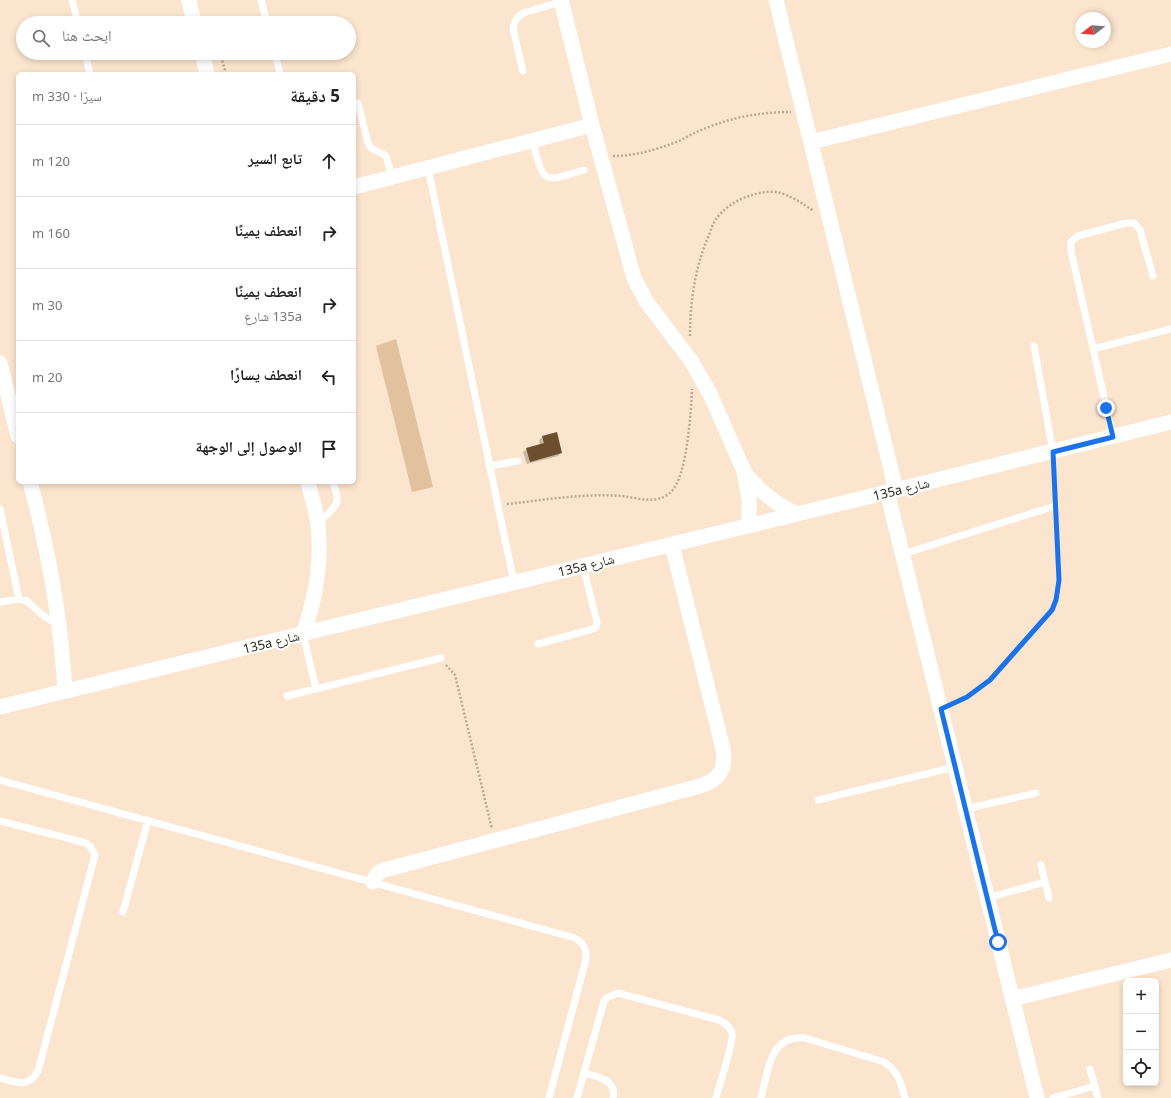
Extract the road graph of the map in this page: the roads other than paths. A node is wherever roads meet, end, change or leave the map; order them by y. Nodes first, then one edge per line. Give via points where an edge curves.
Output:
1 (72, 0) edge
2 (189, 0) edge
3 (261, 0) edge
4 (776, 0) edge
5 (561, 1) edge
6 (76, 16) edge
7 (192, 16) edge
8 (265, 16) edge
9 (1171, 54) edge
10 (87, 60) edge
11 (204, 60) edge
12 (277, 60) edge
13 (523, 71) dead end
14 (90, 72) edge
15 (207, 72) edge
16 (280, 72) edge
17 (358, 103) dead end
18 (592, 125) junction
19 (532, 141) junction
20 (811, 142) junction
21 (428, 168) junction
22 (584, 170) dead end
23 (392, 178) junction
24 (356, 187) edge
25 (1153, 276) dead end
26 (1171, 329) edge
27 (1034, 346) dead end
28 (1093, 349) junction
29 (0, 364) edge
30 (1171, 422) edge
31 (16, 428) edge
32 (1113, 437) junction
33 (1053, 452) junction
34 (518, 460) dead end
35 (489, 466) junction
36 (744, 471) junction
37 (31, 484) edge
38 (308, 484) edge
39 (334, 484) edge
40 (892, 491) junction
41 (1056, 506) road end
42 (0, 509) edge
43 (796, 514) junction
44 (318, 523) junction
45 (749, 526) junction
46 (672, 545) junction
47 (903, 554) junction
48 (583, 566) junction
49 (514, 583) junction
50 (19, 599) junction
51 (0, 602) edge
52 (60, 624) junction
53 (303, 634) junction
54 (538, 644) dead end
55 (441, 658) road end
56 (316, 689) junction
57 (65, 692) junction
58 (286, 696) dead end
59 (0, 707) edge
60 (955, 767) junction
61 (0, 780) edge
62 (1036, 793) dead end
63 (818, 800) dead end
64 (965, 809) junction
65 (148, 820) junction
66 (0, 821) edge
67 (1041, 865) dead end
68 (373, 882) junction
69 (1045, 882) junction
70 (987, 898) junction
71 (1049, 898) dead end
72 (124, 912) dead end
73 (1171, 960) edge
74 (1012, 999) junction
75 (1090, 1069) dead end
76 (584, 1073) junction
77 (0, 1078) edge
78 (1095, 1086) junction
79 (549, 1098) edge
80 (576, 1098) edge
81 (613, 1098) edge
82 (716, 1098) edge
83 (761, 1098) edge
84 (905, 1098) edge
85 (1037, 1098) edge
86 (1052, 1098) edge
87 (1098, 1098) edge

1 - 6 lane
2 - 7 street
3 - 8 lane
4 - 20 street
5 - 13 lane via 523,13 514,22 513,29
5 - 18 street
9 - 20 street
10 - 14 lane
11 - 15 street
12 - 16 lane
17 - 23 lane via 368,143 371,148 386,156
18 - 19 street
18 - 36 street via 634,278 646,301 692,362 710,394
19 - 21 street
19 - 22 lane via 540,169 547,177 552,179
20 - 40 street
21 - 23 street
21 - 35 lane
23 - 24 street
25 - 28 lane via 1140,230 1134,223 1074,238 1071,242 1071,251
26 - 28 lane
27 - 33 lane
28 - 32 lane
29 - 31 street
30 - 32 street, 135a شارع
32 - 33 street, 135a شارع
33 - 40 street, 135a شارع
34 - 35 lane
35 - 49 lane
36 - 43 street via 767,497
36 - 45 street via 749,499
37 - 52 street via 49,557
38 - 44 street
39 - 44 lane via 337,502
40 - 43 street, 135a شارع
40 - 47 street
41 - 47 lane
42 - 50 lane
43 - 45 street, 135a شارع
44 - 53 street via 318,580 312,610
45 - 46 street, 135a شارع
46 - 48 street, 135a شارع
46 - 68 street via 723,749 723,769 717,777 709,783 384,870 377,874
47 - 60 street
48 - 49 street, 135a شارع
48 - 54 lane via 597,622 596,627
49 - 53 street, 135a شارع
50 - 51 lane
50 - 52 lane via 27,601 41,614
52 - 57 street
53 - 56 lane
53 - 57 street, 135a شارع
55 - 56 lane
56 - 58 lane
57 - 59 street, 135a شارع
60 - 63 lane
60 - 64 street
61 - 65 lane
62 - 64 lane
64 - 70 street
65 - 68 lane
65 - 72 lane
66 - 77 lane via 86,843 95,855 38,1071 30,1081 23,1083
67 - 69 lane
68 - 79 lane via 581,941 585,946 586,959
69 - 70 lane
69 - 71 lane
70 - 74 street
73 - 74 street
74 - 85 street
75 - 78 lane
76 - 80 lane
76 - 81 lane via 610,1083
76 - 82 lane via 604,1002 612,994 623,993 725,1022 732,1038
78 - 86 lane
78 - 87 lane
83 - 84 lane via 774,1051 787,1039 796,1037 884,1062 899,1078

